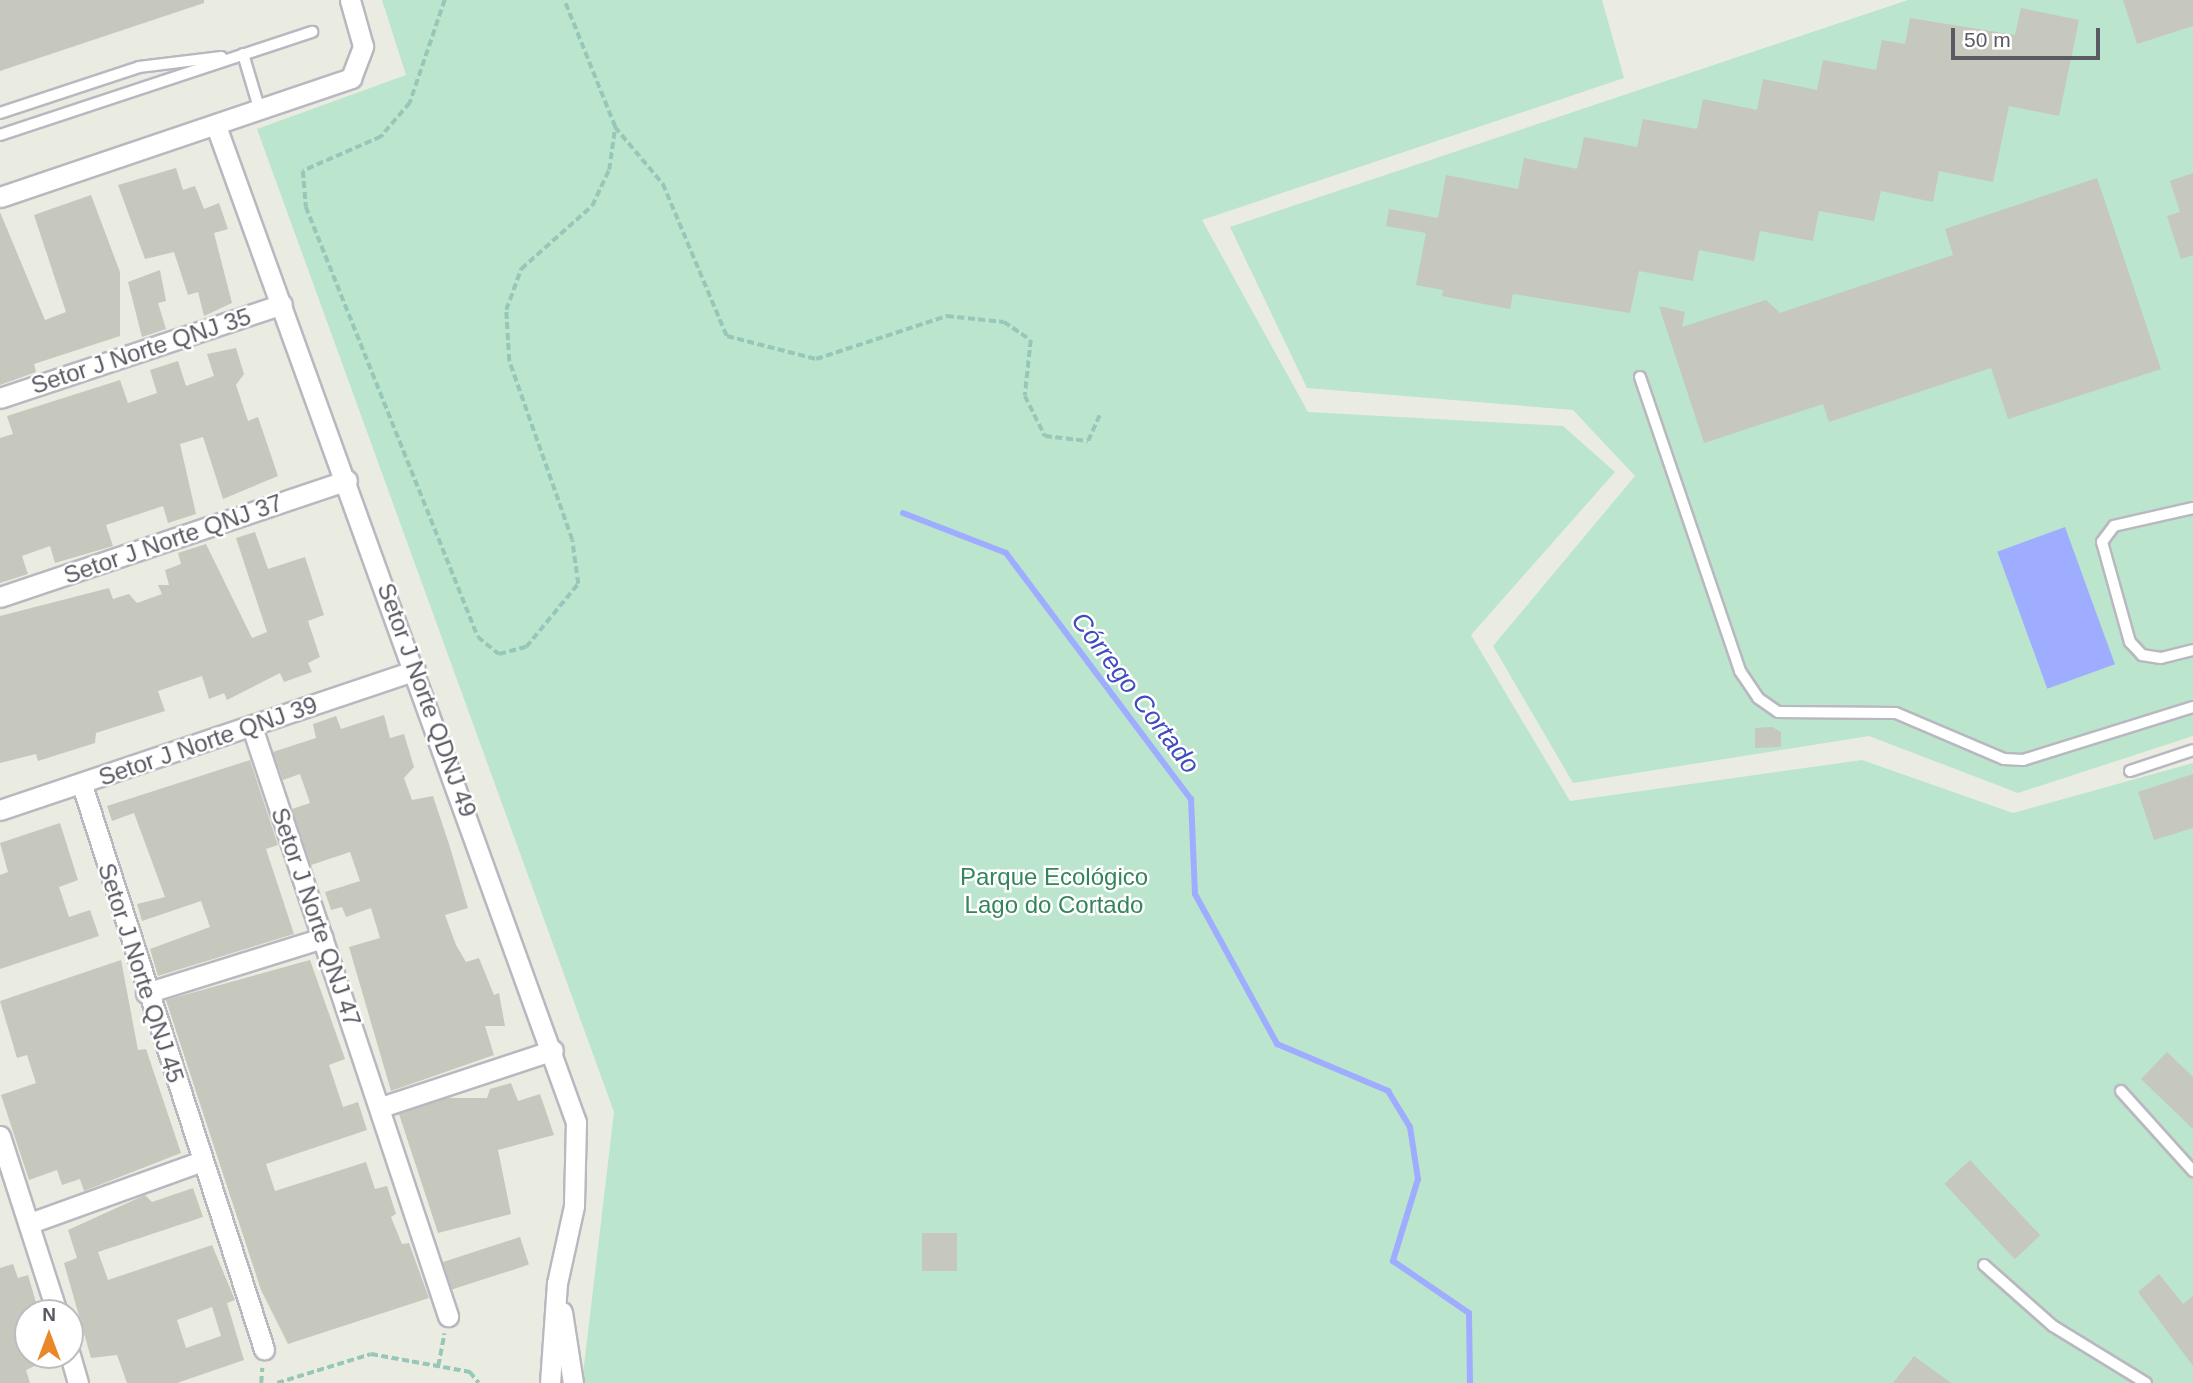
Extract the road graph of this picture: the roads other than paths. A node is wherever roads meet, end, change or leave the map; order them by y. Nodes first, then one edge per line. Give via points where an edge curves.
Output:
1 (350, 0) edge
2 (312, 32) dead end
3 (243, 54) junction
4 (260, 111) junction
5 (0, 113) edge
6 (216, 126) junction
7 (0, 135) edge
8 (0, 197) edge
9 (282, 304) junction
10 (1640, 377) dead end
11 (0, 398) edge
12 (347, 481) junction
13 (2193, 508) edge
14 (0, 597) edge
15 (2193, 650) edge
16 (415, 670) junction
17 (2193, 706) edge
18 (252, 727) junction
19 (2193, 750) edge
20 (2130, 771) dead end
21 (82, 785) junction
22 (0, 810) edge
23 (323, 938) junction
24 (146, 993) junction
25 (553, 1050) junction
26 (2121, 1091) dead end
27 (381, 1107) junction
28 (0, 1136) edge
29 (202, 1161) junction
30 (2193, 1171) edge
31 (30, 1223) junction
32 (1983, 1265) dead end
33 (557, 1283) junction
34 (53, 1299) edge
35 (448, 1316) road end
36 (264, 1349) dead end
37 (550, 1383) edge
38 (573, 1383) edge
39 (2146, 1383) edge

1 - 4 street via 363,46 351,78
2 - 3 lane
3 - 4 lane
3 - 5 lane via 139,67
3 - 7 lane
4 - 6 street
6 - 8 street
6 - 9 street, Setor J Norte QDNJ 49
9 - 11 street, Setor J Norte QNJ 35
9 - 12 street, Setor J Norte QDNJ 49
10 - 17 lane via 1740,671 1778,712 1896,713 2004,759 2023,760
12 - 14 street, Setor J Norte QNJ 37
12 - 16 street, Setor J Norte QDNJ 49
13 - 15 lane via 2114,526 2102,542 2130,642 2142,655 2161,658
16 - 18 street, Setor J Norte QNJ 39
16 - 25 street, Setor J Norte QDNJ 49
18 - 21 street, Setor J Norte QNJ 39
18 - 23 street, Setor J Norte QNJ 47
19 - 20 lane
21 - 22 street, Setor J Norte QNJ 39
21 - 24 street, Setor J Norte QNJ 45
23 - 24 street
23 - 27 street, Setor J Norte QNJ 47
24 - 29 street, Setor J Norte QNJ 45
25 - 27 street
25 - 33 street, Setor J Norte QDNJ 49 via 576,1122 578,1150
26 - 30 lane
27 - 35 street, Setor J Norte QNJ 47
28 - 31 street
29 - 31 street
29 - 36 street, Setor J Norte QNJ 45
31 - 34 street
32 - 39 lane via 2053,1326
33 - 37 street
33 - 38 street

